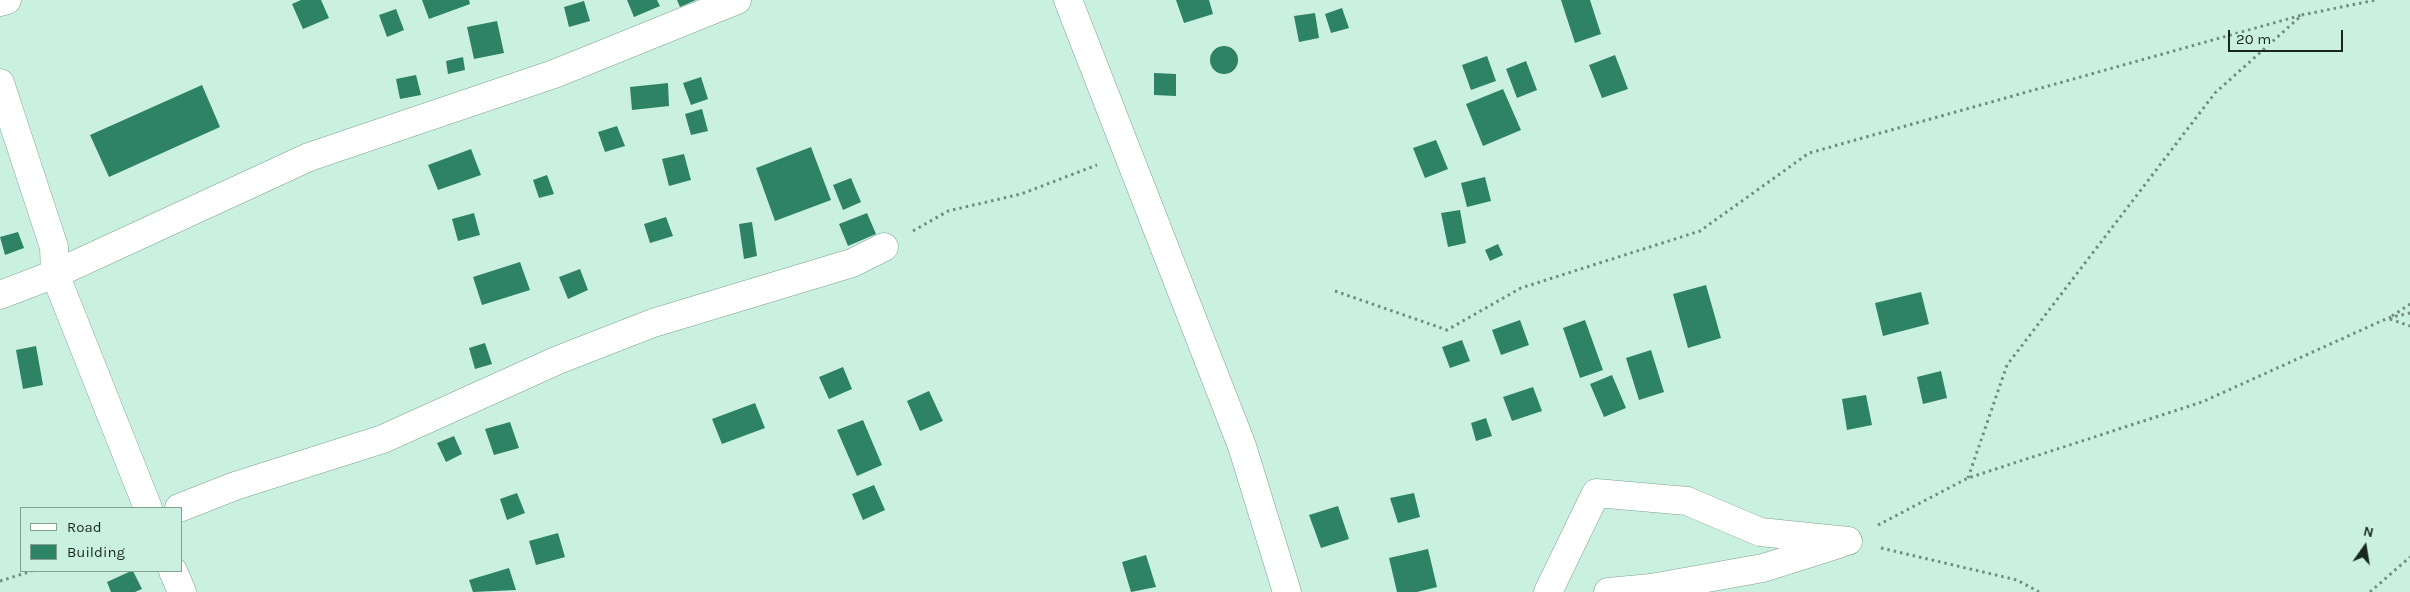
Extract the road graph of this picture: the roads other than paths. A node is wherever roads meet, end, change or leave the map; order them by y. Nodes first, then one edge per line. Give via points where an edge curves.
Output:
1 (7, 0) edge
2 (737, 0) edge
3 (1068, 0) edge
4 (0, 2) edge
5 (0, 83) edge
6 (884, 247) road end
7 (55, 274) junction
8 (0, 295) edge
9 (148, 507) edge
10 (182, 507) edge
11 (173, 572) edge
12 (182, 592) edge
13 (1287, 592) edge
14 (1548, 592) edge
15 (1608, 592) edge

1 - 4 street
2 - 7 street via 554,74 309,157
3 - 13 street via 1242,446
5 - 7 street via 54,247
6 - 10 street via 852,263 653,323 558,360 383,439 235,486
7 - 8 street
7 - 9 street
11 - 12 street
14 - 15 street via 1596,494 1686,501 1760,532 1848,541 1763,568 1651,588

